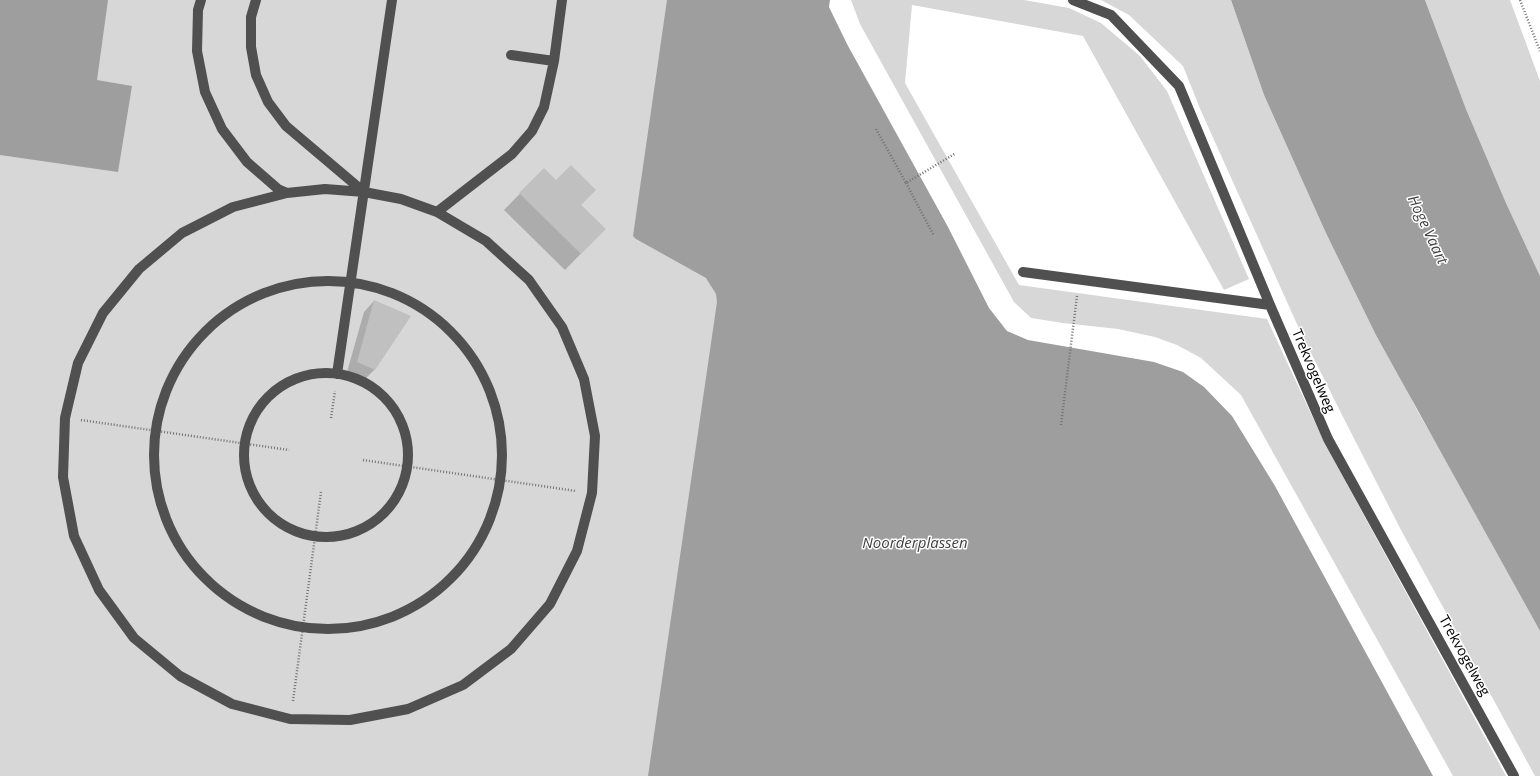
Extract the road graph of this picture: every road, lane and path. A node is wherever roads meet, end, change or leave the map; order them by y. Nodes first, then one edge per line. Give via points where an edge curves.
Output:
1 (201, 0) edge
2 (256, 0) edge
3 (392, 0) edge
4 (562, 0) edge
5 (1073, 0) edge
6 (1520, 0) edge
7 (1540, 51) edge
8 (511, 55) dead end
9 (554, 61) junction
10 (876, 129) dead end
11 (956, 153) dead end
12 (906, 183) junction
13 (364, 192) junction
14 (287, 193) junction
15 (437, 212) junction
16 (934, 236) dead end
17 (1023, 272) dead end
18 (1079, 280) junction
19 (351, 282) junction
20 (1270, 305) junction
21 (338, 374) junction
22 (65, 418) junction
23 (331, 418) dead end
24 (1060, 424) dead end
25 (154, 430) junction
26 (244, 443) junction
27 (289, 450) dead end
28 (363, 460) dead end
29 (407, 467) junction
30 (501, 480) junction
31 (320, 492) dead end
32 (592, 493) junction
33 (314, 536) junction
34 (303, 628) junction
35 (290, 719) junction
36 (1514, 776) edge

1 - 14 street via 198,10 197,51 205,92 222,129 247,162 278,189
2 - 13 street via 252,17 251,47 256,75 268,102 286,126
3 - 13 street
4 - 9 street
5 - 20 street, Trekvogelweg via 1112,15 1179,86
6 - 7 path
8 - 9 street
9 - 15 street via 544,107 532,131 512,154
10 - 12 path
11 - 12 path
12 - 16 path
13 - 14 street via 326,189
13 - 15 street via 401,199
13 - 19 street
14 - 22 street via 232,207 182,233 139,269 104,313 78,363
15 - 32 street via 486,241 529,280 562,327 584,379 595,436
17 - 18 street
18 - 20 street
18 - 24 path
19 - 21 street
19 - 25 street via 313,281 275,289 239,305 208,328 182,358 164,393
19 - 30 street via 390,292 426,310 455,336 479,367 495,403 502,441
20 - 36 street, Trekvogelweg via 1328,439
21 - 23 path
21 - 26 street via 319,373 301,377 284,384 269,395 249,426
21 - 29 street via 355,378 372,387 397,413 408,448
22 - 25 path
22 - 35 street via 63,477 74,536 99,590 134,638 180,676 232,704
25 - 26 path
25 - 34 street via 153,470 161,508 177,544 200,575 230,601 265,619
26 - 27 path
26 - 33 street via 247,480 255,497 280,523 296,532
28 - 29 path
29 - 30 path
29 - 33 street via 403,484 394,501 368,526 332,537
30 - 32 path
30 - 34 street via 492,518 473,553 448,583 436,592 417,606 381,622 342,630
31 - 33 path
32 - 35 street via 577,551 550,604 511,650 463,685 408,709 350,720
33 - 34 path
34 - 35 path

